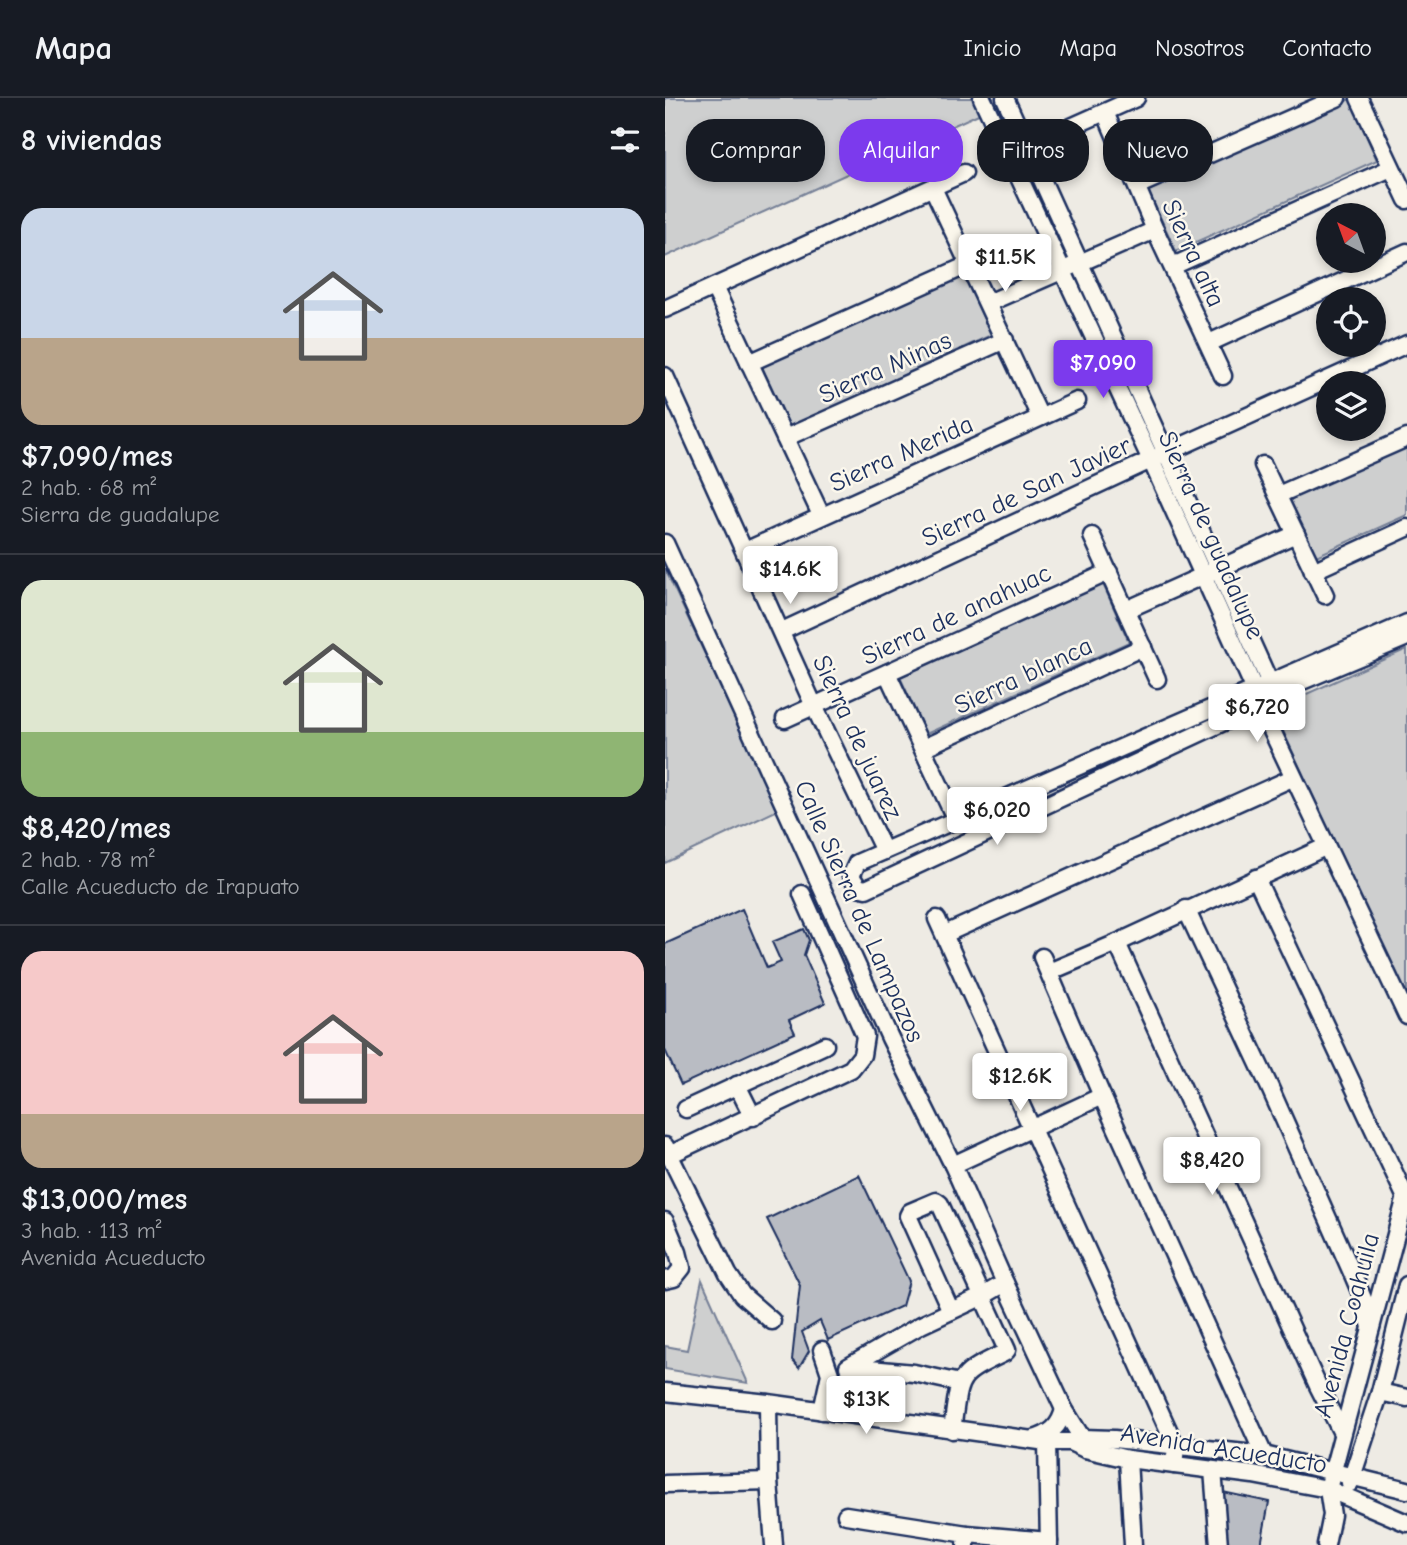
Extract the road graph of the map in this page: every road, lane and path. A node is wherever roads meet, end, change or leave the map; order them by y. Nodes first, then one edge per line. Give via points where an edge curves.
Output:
1 (982, 98) edge
2 (1005, 98) edge
3 (1136, 98) edge
4 (1338, 98) edge
5 (1359, 98) edge
6 (1105, 112) junction
7 (1089, 119) edge
8 (1391, 168) junction
9 (964, 173) dead end
10 (1137, 186) junction
11 (933, 188) junction
12 (1407, 201) edge
13 (1155, 230) junction
14 (1407, 253) edge
15 (1080, 263) junction
16 (970, 264) junction
17 (1173, 265) junction
18 (1063, 271) junction
19 (714, 287) junction
20 (988, 303) junction
21 (665, 309) edge
22 (1005, 340) junction
23 (1209, 343) junction
24 (1407, 344) edge
25 (749, 363) junction
26 (665, 376) edge
27 (1223, 376) dead end
28 (1077, 401) dead end
29 (1040, 417) junction
30 (785, 438) junction
31 (1407, 438) edge
32 (1159, 456) junction
33 (1262, 465) dead end
34 (1278, 495) junction
35 (821, 515) junction
36 (1407, 527) edge
37 (1296, 534) junction
38 (1092, 536) dead end
39 (665, 543) edge
40 (745, 551) junction
41 (1219, 568) junction
42 (1313, 571) junction
43 (1109, 572) junction
44 (1202, 576) junction
45 (1325, 595) dead end
46 (1126, 610) junction
47 (1407, 622) edge
48 (782, 631) junction
49 (1407, 637) edge
50 (1143, 647) junction
51 (887, 673) junction
52 (1157, 679) dead end
53 (1261, 690) junction
54 (814, 706) junction
55 (1244, 713) dead end
56 (786, 719) dead end
57 (923, 748) junction
58 (1107, 754) junction
59 (1113, 772) junction
60 (1292, 778) junction
61 (956, 820) junction
62 (1325, 847) junction
63 (884, 851) junction
64 (1256, 878) junction
65 (802, 894) dead end
66 (1186, 909) junction
67 (1117, 943) junction
68 (1407, 1016) edge
69 (825, 1045) dead end
70 (737, 1085) junction
71 (1102, 1096) junction
72 (686, 1109) dead end
73 (753, 1117) junction
74 (1032, 1128) junction
75 (667, 1150) edge
76 (953, 1164) junction
77 (1406, 1195) edge
78 (665, 1221) edge
79 (665, 1280) edge
80 (1005, 1283) junction
81 (1407, 1285) edge
82 (981, 1297) junction
83 (951, 1311) junction
84 (772, 1321) dead end
85 (1371, 1328) junction
86 (822, 1350) dead end
87 (848, 1367) junction
88 (829, 1368) junction
89 (960, 1383) junction
90 (665, 1392) edge
91 (1380, 1392) junction
92 (1407, 1398) edge
93 (768, 1404) junction
94 (1064, 1409) junction
95 (822, 1411) junction
96 (952, 1430) junction
97 (1342, 1433) junction
98 (1040, 1440) junction
99 (1079, 1443) junction
100 (1176, 1447) junction
101 (1264, 1455) junction
102 (1128, 1459) junction
103 (1174, 1465) junction
104 (1213, 1470) junction
105 (1333, 1470) junction
106 (1353, 1475) junction
107 (769, 1481) junction
108 (665, 1484) edge
109 (1328, 1489) junction
110 (1407, 1490) edge
111 (1346, 1494) junction
112 (846, 1515) dead end
113 (1332, 1515) junction
114 (1407, 1522) edge
115 (966, 1540) edge
116 (1049, 1543) edge
117 (774, 1545) edge
118 (1133, 1545) edge
119 (1219, 1545) edge
120 (1326, 1545) edge

1 - 18 street, Sierra de guadalupe
2 - 15 street, Sierra de guadalupe
3 - 6 street
4 - 10 street
5 - 8 street
6 - 7 street
6 - 10 street, Sierra alta
8 - 12 street
8 - 17 street
9 - 11 street
10 - 13 street, Sierra alta
11 - 16 street
11 - 19 street
13 - 15 street
13 - 17 street, Sierra alta
14 - 23 street
15 - 18 street
15 - 32 street, Sierra de guadalupe
16 - 20 street
16 - 25 street
17 - 23 street, Sierra alta
18 - 20 street
18 - 32 street, Sierra de guadalupe
19 - 21 street
19 - 25 street
20 - 22 street
22 - 29 street
22 - 30 street, Sierra Minas
23 - 27 street, Sierra alta
24 - 32 street, Sierra de San Javier
25 - 30 street
26 - 40 street, Sierra de juarez
28 - 29 street, Sierra Merida
29 - 35 street, Sierra Merida
30 - 35 street
31 - 34 street
32 - 41 street, Sierra de guadalupe
32 - 44 street, Sierra de guadalupe
32 - 48 street, Sierra de San Javier
33 - 34 street
34 - 37 street
35 - 40 street, Sierra Merida
36 - 42 street
37 - 41 street
37 - 42 street
38 - 43 street
39 - 76 street, Calle Sierra de Lampazos via 890,1038
40 - 48 street, Sierra de juarez
41 - 44 street
41 - 53 street, Sierra de guadalupe
42 - 45 street
43 - 46 street
43 - 51 street, Sierra de anahuac
44 - 46 street
44 - 53 street, Sierra de guadalupe
46 - 50 street
47 - 53 street
48 - 54 street, Sierra de juarez
49 - 53 street via 1266,696
50 - 52 street
50 - 57 street, Sierra blanca
51 - 54 street, Sierra de anahuac
51 - 57 street
53 - 58 street
53 - 60 street via 1263,712
54 - 56 street, Sierra de anahuac
54 - 63 street, Sierra de juarez
55 - 59 street
57 - 61 street
58 - 59 street
58 - 61 street
59 - 63 street via 866,889 858,887 852,869
60 - 62 street
60 - 74 street via 941,927
61 - 63 street
62 - 64 street
62 - 68 street
64 - 66 street
64 - 77 street
65 - 73 street via 865,1045 851,1069
66 - 67 street
66 - 85 street via 1353,1275
67 - 71 street via 1046,964
67 - 97 street
69 - 70 street
70 - 72 street
70 - 73 street
71 - 74 street
71 - 101 street
73 - 75 street
74 - 76 street
74 - 100 street
75 - 84 street via 727,1274 741,1295
76 - 80 street, Calle Sierra de Lampazos
77 - 85 street, Avenida Coahuila
78 - 79 street via 682,1268 674,1278
80 - 82 street
80 - 94 street, Calle Sierra de Lampazos
81 - 91 street, Avenida Coahuila
82 - 83 street
82 - 83 street via 940,1205 936,1201 910,1212
82 - 89 street via 1007,1350 969,1371
83 - 87 street
85 - 97 street, Avenida Coahuila
86 - 88 street
87 - 88 street
87 - 89 street
88 - 95 street
89 - 96 street
90 - 93 street, Avenida Acueducto
91 - 92 street
91 - 106 street, Avenida Coahuila
93 - 95 street, Avenida Acueducto
93 - 107 street
94 - 98 street via 1053,1431
94 - 99 street, Calle Sierra de Lampazos
95 - 96 street, Avenida Acueducto
96 - 98 street, Avenida Acueducto
97 - 105 street, Avenida Coahuila
98 - 99 street, Avenida Acueducto
98 - 116 street
99 - 100 street, Avenida Acueducto via 1114,1438
99 - 102 street, Avenida Acueducto
100 - 101 street, Avenida Acueducto
100 - 103 street
101 - 105 street, Avenida Acueducto
102 - 103 street, Avenida Acueducto
102 - 118 street
103 - 104 street, Avenida Acueducto
104 - 109 street, Avenida Acueducto
104 - 119 street
105 - 106 street, Avenida Acueducto
105 - 109 street, Avenida Coahuila
106 - 110 street, Avenida Acueducto
106 - 111 street, Avenida Coahuila
107 - 108 street
107 - 117 street
109 - 111 street, Avenida Acueducto
109 - 113 street
111 - 113 street, Avenida Coahuila
111 - 114 street, Avenida Acueducto
112 - 115 street
113 - 120 street
115 - 116 street

